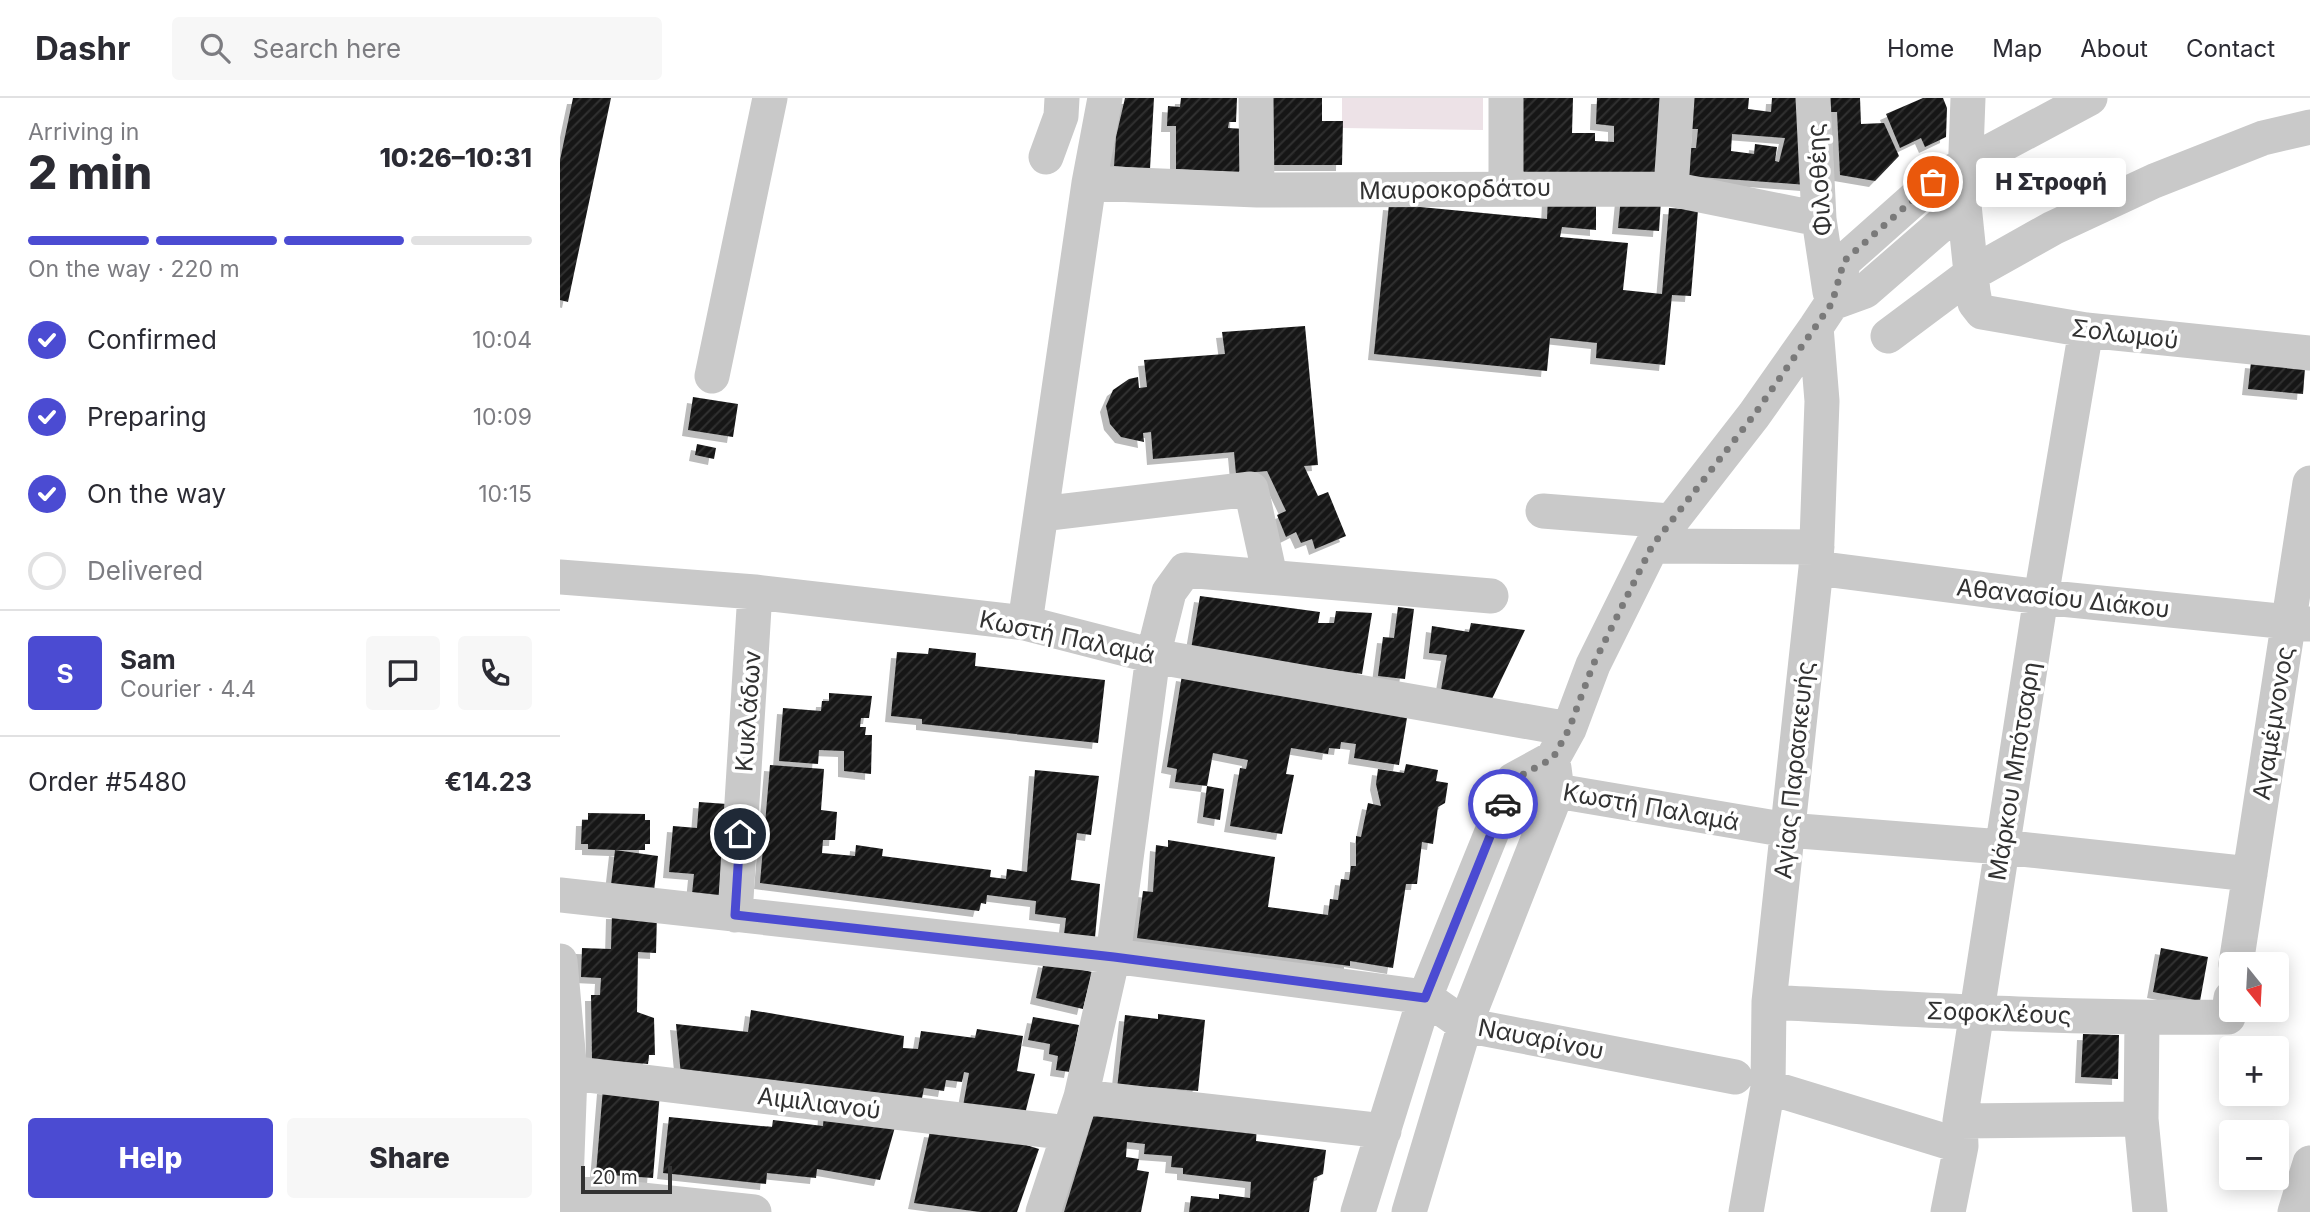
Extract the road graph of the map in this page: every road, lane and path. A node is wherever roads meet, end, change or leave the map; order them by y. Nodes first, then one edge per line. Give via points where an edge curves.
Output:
1 (770, 98) edge
2 (1062, 98) edge
3 (1105, 98) edge
4 (1256, 98) edge
5 (1506, 98) edge
6 (1677, 98) edge
7 (1813, 98) edge
8 (1968, 98) edge
9 (2090, 98) edge
10 (2310, 127) edge
11 (1046, 157) dead end
12 (1965, 162) junction
13 (1088, 183) junction
14 (1506, 187) junction
15 (1671, 189) junction
16 (1257, 190) junction
17 (1964, 205) junction
18 (1819, 219) junction
19 (1971, 274) junction
20 (1824, 315) junction
21 (2086, 330) junction
22 (1888, 336) dead end
23 (2310, 354) edge
24 (712, 376) dead end
25 (2310, 483) edge
26 (1543, 511) dead end
27 (1041, 514) junction
28 (1661, 533) junction
29 (1817, 557) junction
30 (1270, 576) junction
31 (560, 577) edge
32 (755, 592) junction
33 (1491, 596) dead end
34 (2041, 597) junction
35 (1025, 623) junction
36 (2299, 623) edge
37 (1153, 656) junction
38 (1560, 760) junction
39 (1787, 830) junction
40 (2002, 846) junction
41 (2250, 874) junction
42 (560, 895) edge
43 (735, 915) junction
44 (2238, 952) edge
45 (1114, 957) junction
46 (560, 961) edge
47 (1425, 998) junction
48 (1769, 1002) junction
49 (2219, 1008) edge
50 (1976, 1013) junction
51 (2142, 1018) junction
52 (1465, 1024) junction
53 (570, 1073) junction
54 (1752, 1082) junction
55 (1081, 1097) junction
56 (2141, 1119) junction
57 (1384, 1131) junction
58 (1069, 1133) junction
59 (1960, 1134) junction
60 (2310, 1163) edge
61 (566, 1202) edge
62 (754, 1212) edge
63 (1043, 1212) edge
64 (1358, 1212) edge
65 (1409, 1212) edge
66 (1746, 1212) edge
67 (1948, 1212) edge
68 (2150, 1212) edge
69 (2295, 1212) edge

1 - 24 street
2 - 11 street via 1061,116
3 - 13 street
4 - 16 street
5 - 14 street
6 - 15 street
7 - 18 street, Φιλοθέης
8 - 12 street
9 - 12 street
10 - 19 street via 2263,138 2154,181 2053,228
12 - 17 street
12 - 20 street via 1933,182 1844,261
13 - 16 street, Μαυροκορδάτου
13 - 27 street
14 - 15 street, Μαυροκορδάτου
14 - 16 street, Μαυροκορδάτου
15 - 18 street, Μαυροκορδάτου
17 - 19 street
17 - 20 street via 1866,291
18 - 20 street, Φιλοθέης
19 - 21 street, Σολωμού via 1975,303 1982,312
19 - 22 street
20 - 28 street via 1754,415
20 - 29 street, Αγίας Παρασκευής
21 - 23 street, Σολωμού
21 - 34 street, Μάρκου Μπότσαρη
25 - 36 street, Αγαμέμνονος
26 - 28 street, Αθανασίου Διάκου
27 - 30 street via 1251,489
27 - 35 street
28 - 29 street, Αθανασίου Διάκου
28 - 38 street via 1593,665
29 - 34 street, Αθανασίου Διάκου
29 - 39 street, Αγίας Παρασκευής
30 - 33 street
30 - 37 street via 1185,570 1169,592
31 - 32 street, Κωστή Παλαμά
32 - 35 street, Κωστή Παλαμά
32 - 43 street, Κυκλάδων
34 - 36 street, Αθανασίου Διάκου
34 - 40 street, Μάρκου Μπότσαρη
35 - 37 street, Κωστή Παλαμά
36 - 41 street, Αγαμέμνονος
37 - 38 street, Κωστή Παλαμά
37 - 45 street
38 - 39 street, Κωστή Παλαμά
38 - 47 street via 1513,780
38 - 52 street
39 - 40 street, Κωστή Παλαμά
39 - 48 street, Αγίας Παρασκευής
40 - 41 street, Κωστή Παλαμά
40 - 50 street, Μάρκου Μπότσαρη
41 - 44 street, Αγαμέμνονος
42 - 43 street, Ναυαρίνου
43 - 45 street, Ναυαρίνου
45 - 47 street, Ναυαρίνου
45 - 55 street
46 - 53 street
47 - 52 street, Ναυαρίνου
47 - 57 street
48 - 50 street, Σοφοκλέους
48 - 54 street, Αγίας Παρασκευής
49 - 51 street, Σοφοκλέους
50 - 51 street, Σοφοκλέους
50 - 59 street, Μάρκου Μπότσαρη
51 - 56 street
52 - 54 street, Ναυαρίνου
52 - 65 street
53 - 58 street, Αιμιλιανού
53 - 61 street
54 - 59 street, Ναυαρίνου
54 - 66 street, Αγίας Παρασκευής
55 - 57 street
55 - 58 street
56 - 59 street, Ναυαρίνου
56 - 68 street
57 - 64 street
58 - 63 street
59 - 67 street, Μάρκου Μπότσαρη
60 - 69 street
61 - 62 street

